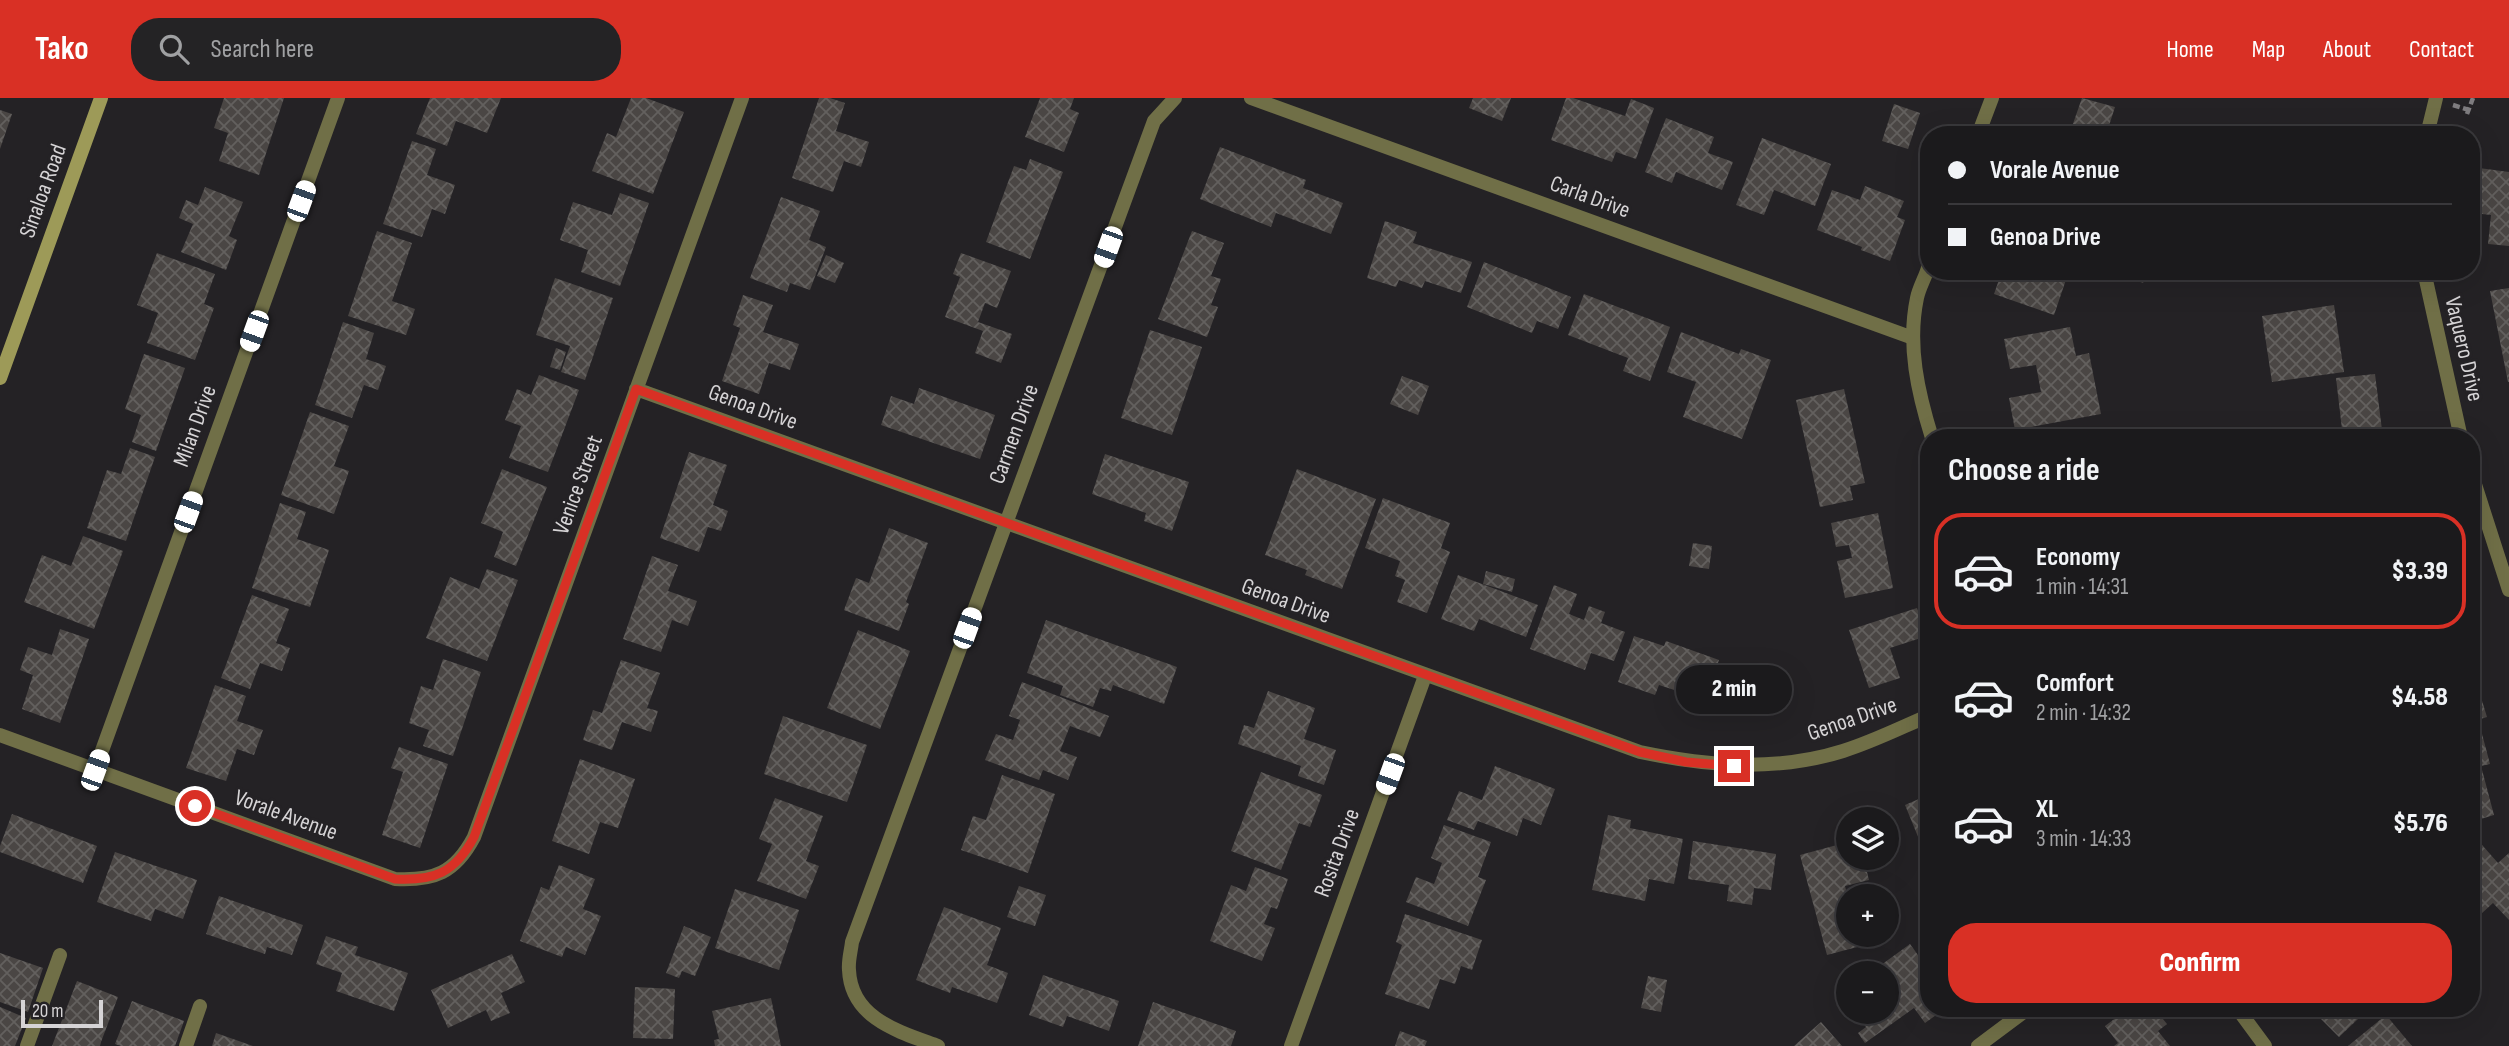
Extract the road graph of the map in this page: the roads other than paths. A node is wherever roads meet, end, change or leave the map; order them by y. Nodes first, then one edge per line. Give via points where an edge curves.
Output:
1 (101, 98) edge
2 (338, 98) edge
3 (741, 98) edge
4 (1175, 98) edge
5 (1251, 98) edge
6 (1992, 98) edge
7 (2436, 98) edge
8 (1981, 126) edge
9 (2429, 126) edge
10 (1924, 280) edge
11 (2426, 280) edge
12 (1913, 338) junction
13 (0, 378) edge
14 (636, 389) junction
15 (1929, 429) edge
16 (2459, 429) edge
17 (2480, 500) edge
18 (1006, 523) junction
19 (2509, 590) edge
20 (1425, 676) junction
21 (1920, 719) edge
22 (0, 735) edge
23 (95, 770) junction
24 (439, 873) joint
25 (60, 955) dead end
26 (200, 1006) dead end
27 (2017, 1017) edge
28 (2244, 1017) edge
29 (27, 1046) edge
30 (186, 1046) edge
31 (938, 1046) edge
32 (1291, 1046) edge
33 (1978, 1046) edge
34 (2265, 1046) edge

1 - 13 street, Sinaloa Road
2 - 23 street, Milan Drive
3 - 14 street, Venice Street
4 - 18 street, Carmen Drive via 1154,121
5 - 12 street, Carla Drive
6 - 8 street
7 - 9 street
10 - 12 street
11 - 16 street, Vaquero Drive
12 - 15 street via 1915,373
14 - 18 street, Genoa Drive
14 - 24 street, Venice Street via 474,837 465,855
17 - 19 street
18 - 20 street, Genoa Drive
18 - 31 street, Carmen Drive via 852,942 849,969 853,991 867,1013 889,1028
20 - 21 street, Genoa Drive via 1640,752 1686,762 1734,766 1787,763 1843,751
20 - 32 street, Rosita Drive
22 - 23 street, Vorale Avenue
23 - 24 street, Vorale Avenue via 395,879 421,880
25 - 29 street
26 - 30 street
27 - 33 street
28 - 34 street

